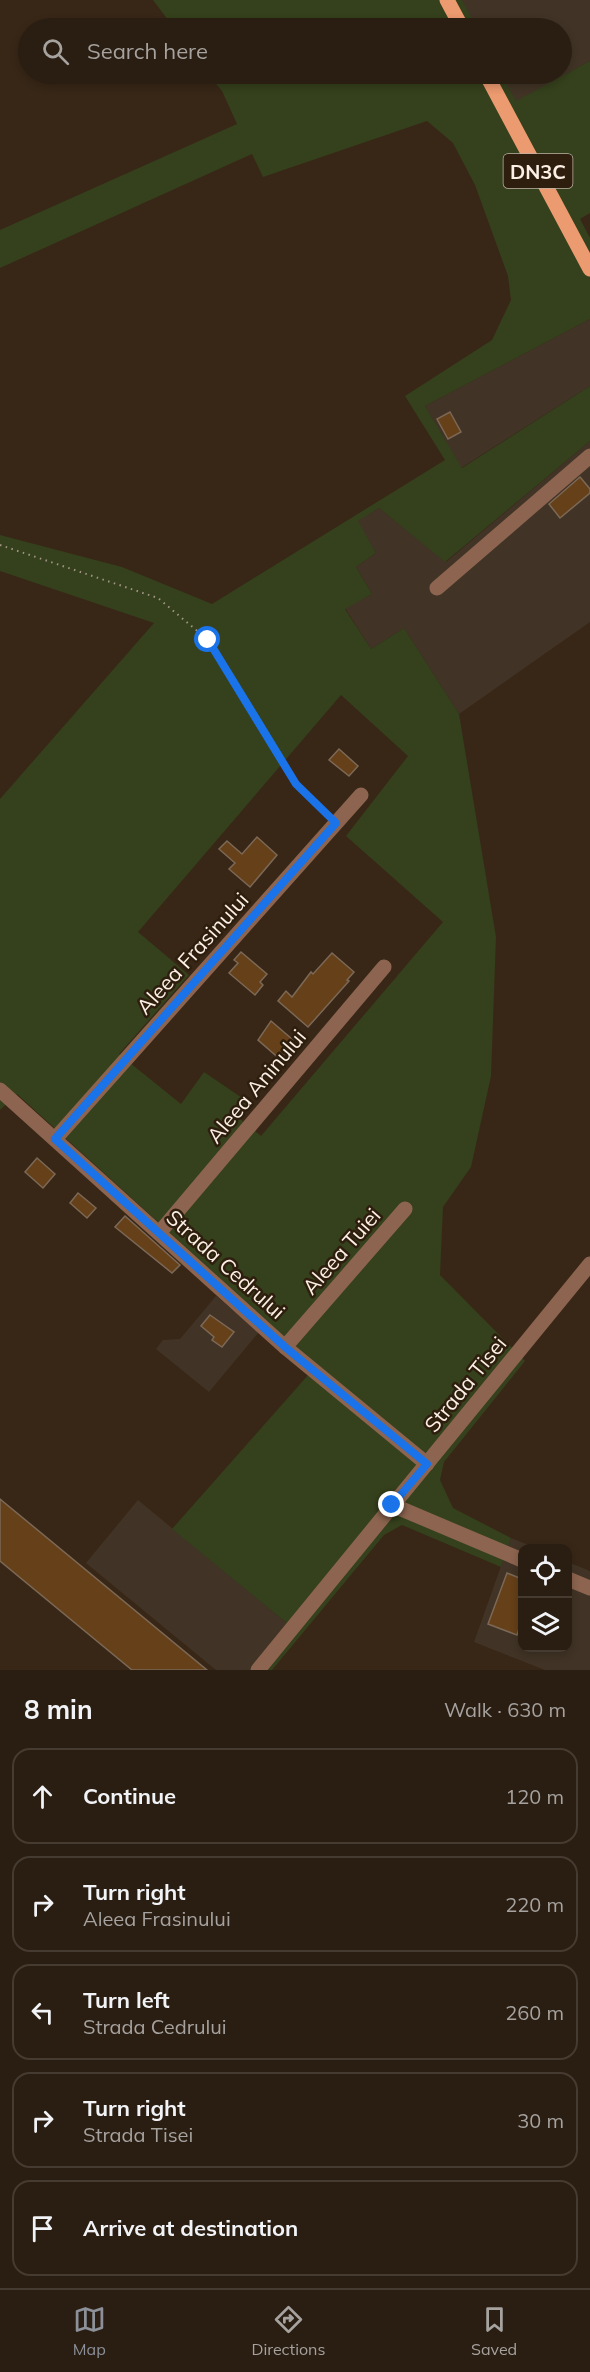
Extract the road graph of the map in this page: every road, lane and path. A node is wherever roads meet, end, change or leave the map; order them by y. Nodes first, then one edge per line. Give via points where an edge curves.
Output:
1 (447, 0) edge
2 (457, 18) edge
3 (491, 84) edge
4 (590, 269) edge
5 (590, 456) edge
6 (0, 545) edge
7 (437, 588) dead end
8 (360, 795) dead end
9 (336, 823) junction
10 (384, 967) dead end
11 (0, 1090) edge
12 (55, 1139) junction
13 (405, 1209) dead end
14 (160, 1232) junction
15 (590, 1264) edge
16 (285, 1347) junction
17 (427, 1464) junction
18 (392, 1505) junction
19 (518, 1558) edge
20 (572, 1581) edge
21 (590, 1588) edge
22 (258, 1670) edge

1 - 2 main road
3 - 4 main road, DN3C
5 - 7 lane
6 - 9 path via 158,598 208,640 296,784
8 - 9 lane, Aleea Frasinului
9 - 12 lane, Aleea Frasinului
10 - 14 lane, Aleea Aninului
11 - 12 lane, Strada Cedrului
12 - 14 lane, Strada Cedrului
13 - 16 lane, Aleea Tuiei
14 - 16 lane, Strada Cedrului
15 - 17 lane, Strada Tisei
16 - 17 lane, Strada Cedrului
17 - 18 lane, Strada Tisei
18 - 19 lane
18 - 22 lane, Strada Tisei
20 - 21 lane

